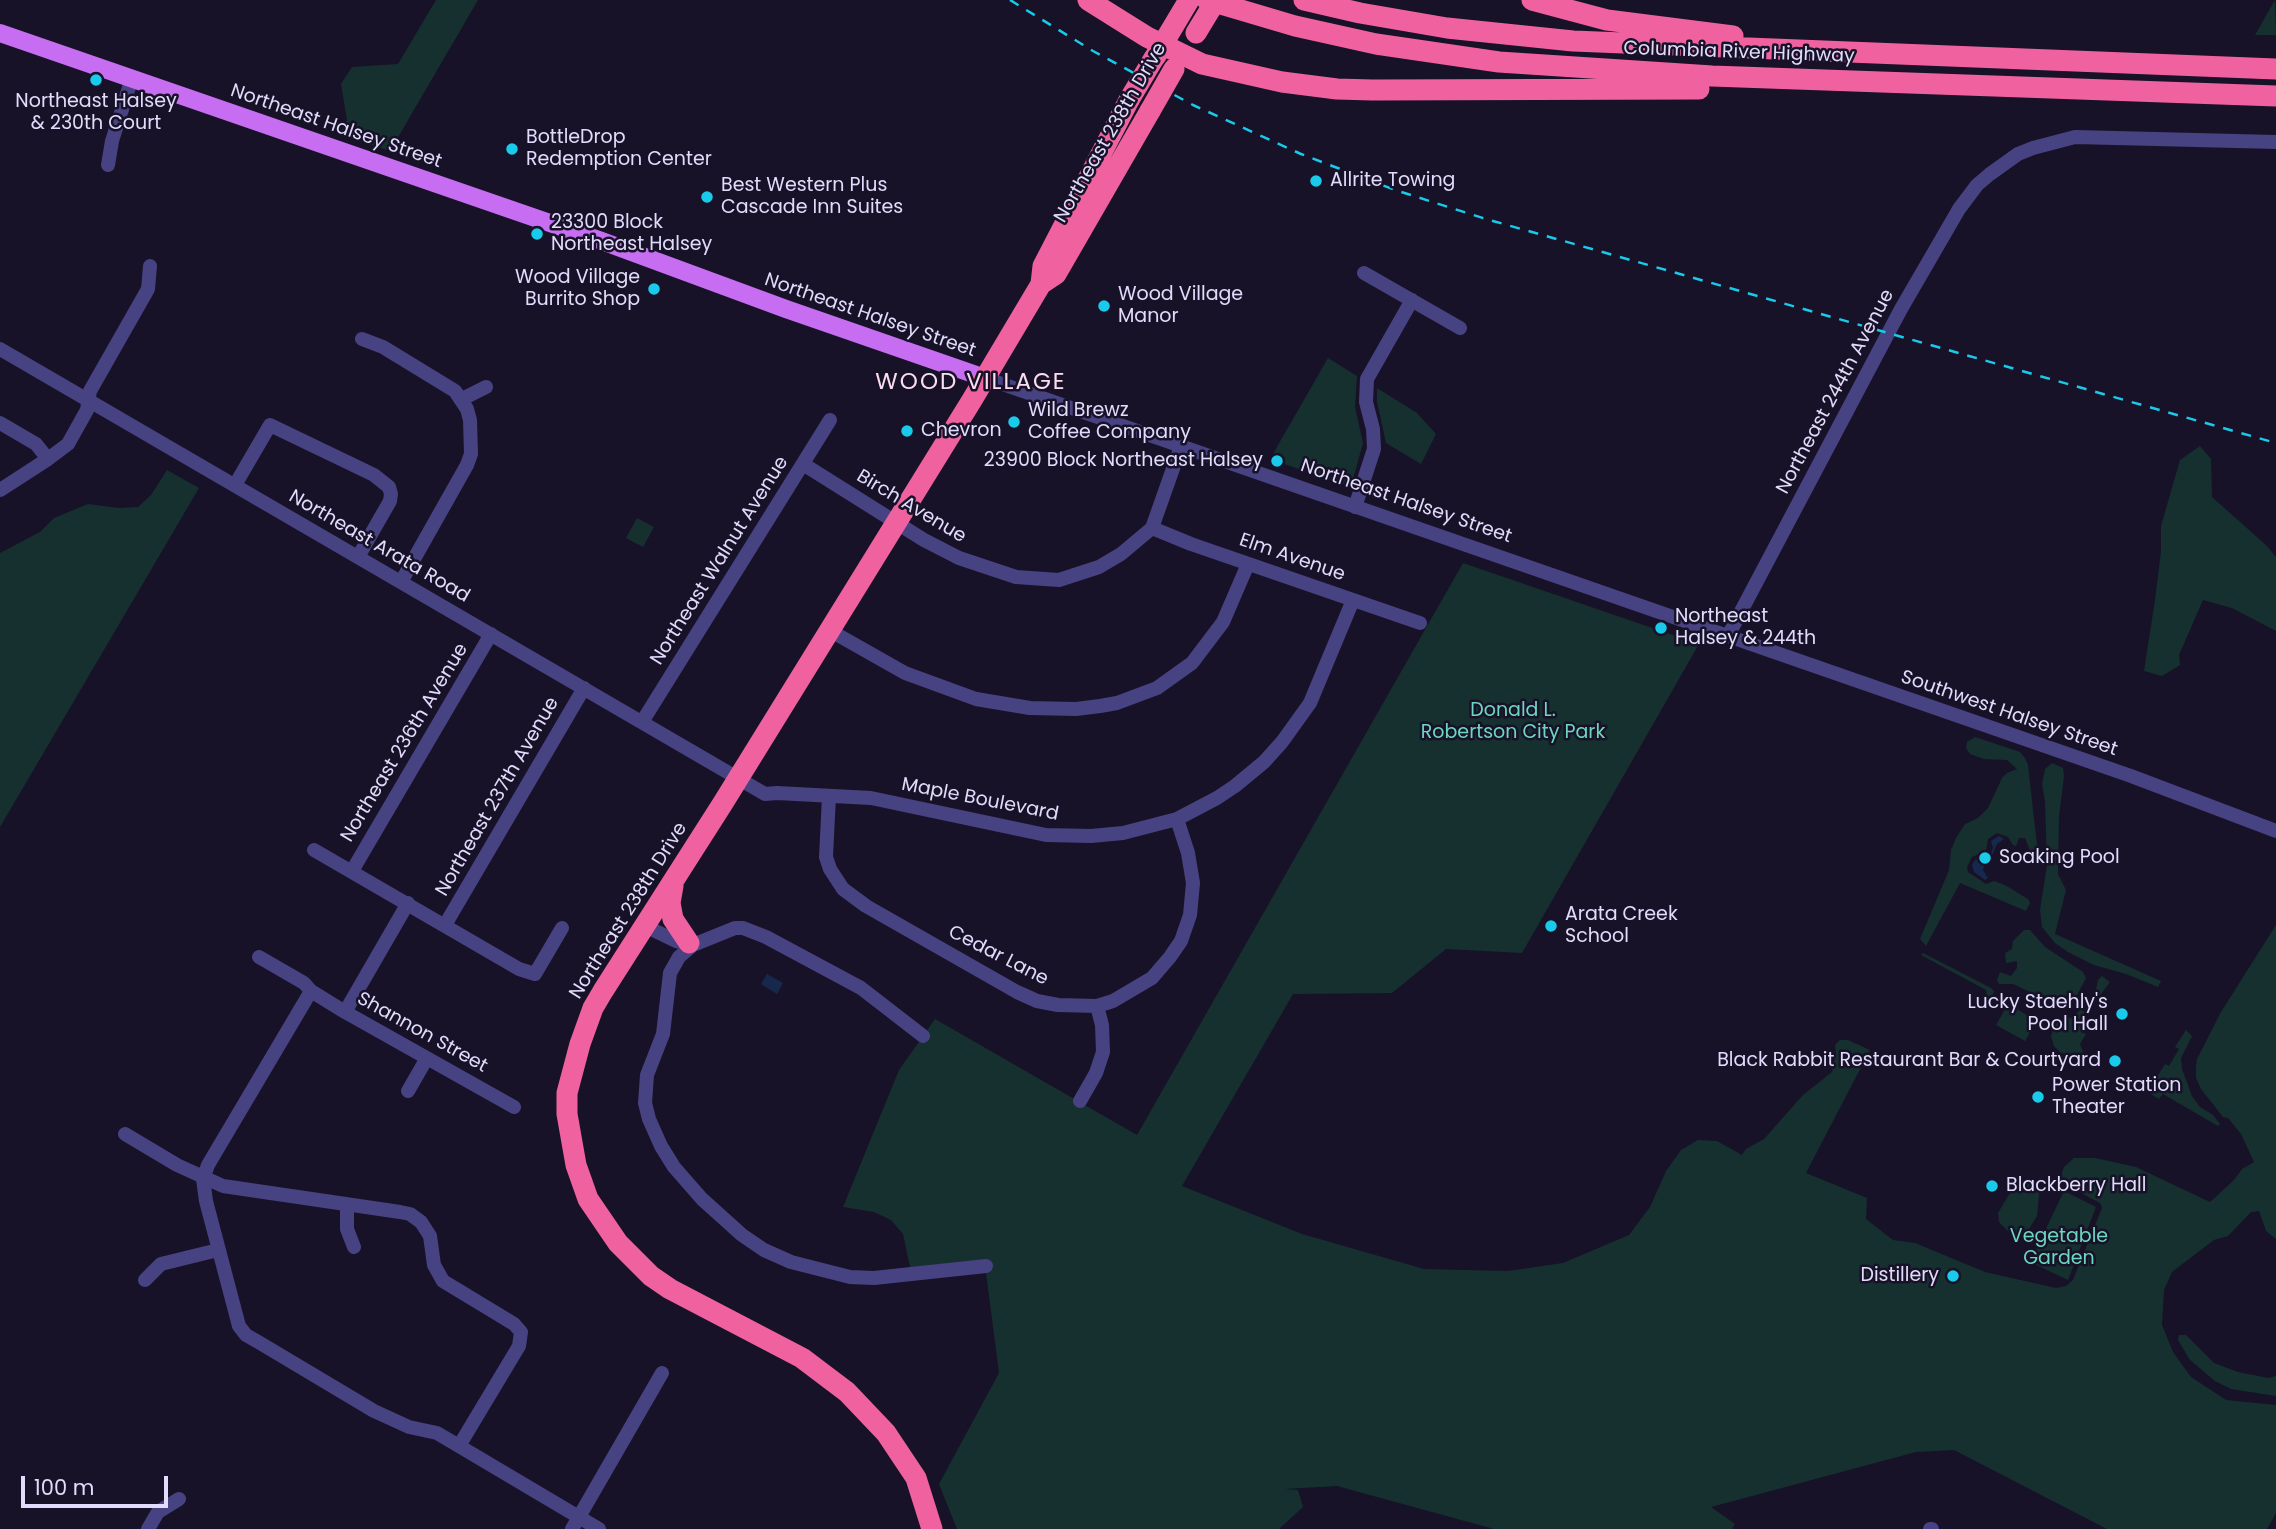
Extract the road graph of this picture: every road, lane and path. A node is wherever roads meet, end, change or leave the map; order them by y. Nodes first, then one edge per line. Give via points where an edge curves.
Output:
1 (1088, 0) edge
2 (1189, 0) edge
3 (1207, 0) edge
4 (1216, 0) edge
5 (1304, 0) edge
6 (1532, 0) edge
7 (0, 33) edge
8 (1158, 51) junction
9 (1821, 52) junction
10 (1178, 62) junction
11 (2276, 69) edge
12 (132, 78) junction
13 (1809, 80) junction
14 (2276, 96) edge
15 (2276, 142) edge
16 (108, 165) dead end
17 (150, 266) dead end
18 (1364, 273) dead end
19 (1041, 284) junction
20 (1412, 300) junction
21 (1460, 328) dead end
22 (362, 339) dead end
23 (0, 349) edge
24 (985, 378) junction
25 (485, 387) dead end
26 (462, 399) junction
27 (87, 400) junction
28 (830, 420) dead end
29 (0, 423) edge
30 (1181, 446) junction
31 (48, 459) junction
32 (803, 464) junction
33 (235, 485) junction
34 (0, 489) edge
35 (1355, 507) junction
36 (896, 521) junction
37 (1152, 528) junction
38 (358, 557) junction
39 (1248, 564) junction
40 (401, 582) junction
41 (1353, 600) junction
42 (1420, 623) dead end
43 (829, 630) junction
44 (491, 635) junction
45 (1728, 636) junction
46 (584, 688) junction
47 (642, 722) junction
48 (746, 782) junction
49 (829, 796) junction
50 (1177, 818) junction
51 (2276, 831) edge
52 (314, 850) dead end
53 (352, 871) junction
54 (676, 878) junction
55 (408, 903) junction
56 (445, 925) junction
57 (645, 926) junction
58 (562, 928) dead end
59 (691, 944) junction
60 (258, 957) dead end
61 (311, 991) junction
62 (1097, 1006) junction
63 (345, 1012) junction
64 (923, 1036) dead end
65 (427, 1058) junction
66 (408, 1091) dead end
67 (1080, 1101) dead end
68 (514, 1107) dead end
69 (125, 1134) dead end
70 (203, 1179) junction
71 (347, 1204) junction
72 (354, 1247) dead end
73 (218, 1250) junction
74 (986, 1266) dead end
75 (145, 1279) dead end
76 (662, 1373) dead end
77 (459, 1446) junction
78 (178, 1499) dead end
79 (575, 1523) edge
80 (148, 1529) edge
81 (599, 1529) edge
82 (932, 1529) edge

1 - 8 highway
2 - 8 highway, Northeast 238th Drive
3 - 13 highway, Columbia River Highway via 1316,31 1444,55 1569,68
4 - 10 highway, Northeast 238th Drive, bridge
5 - 9 highway, Columbia River Highway via 1487,33 1647,46
6 - 9 highway via 1607,20
7 - 12 main road, Northeast Halsey Street
8 - 10 highway
8 - 19 highway, Northeast 238th Drive, bridge via 1043,266
9 - 11 highway, Columbia River Highway
10 - 13 highway via 1282,82 1349,89 1742,89
10 - 19 highway, Northeast 238th Drive, bridge via 1056,274
12 - 16 street
12 - 24 main road, Northeast Halsey Street
13 - 14 highway, Columbia River Highway
15 - 45 street, Northeast 244th Avenue via 2075,137 2033,148 1990,174 1959,209 1901,309
17 - 27 street via 148,289
18 - 20 street
19 - 24 highway, Northeast 238th Drive
20 - 21 street
20 - 35 street via 1367,379 1374,449
22 - 26 street via 444,383
23 - 27 street, Northeast Arata Road
24 - 30 street, Northeast Halsey Street
24 - 36 highway, Northeast 238th Drive
25 - 26 street
26 - 40 street via 470,420 471,454
27 - 31 street
27 - 33 street, Northeast Arata Road
28 - 32 street, Northeast Walnut Avenue
29 - 31 street via 36,444
30 - 35 street, Northeast Halsey Street
30 - 37 street
31 - 34 street
32 - 36 street, Birch Avenue
32 - 47 street, Northeast Walnut Avenue
33 - 38 street, Northeast Arata Road
33 - 38 street via 270,425 374,475 384,481 390,501
35 - 45 street, Northeast Halsey Street
36 - 37 street, Birch Avenue via 968,562 1001,574 1046,580 1071,578 1099,568
36 - 43 highway, Northeast 238th Drive
37 - 39 street, Elm Avenue
38 - 40 street, Northeast Arata Road
39 - 41 street, Elm Avenue
39 - 43 street via 1223,622 1192,663 1157,688 1100,706 1030,708 976,699 905,673
40 - 44 street, Northeast Arata Road
41 - 42 street, Elm Avenue
41 - 50 street, Maple Boulevard via 1310,703 1282,742 1235,786
43 - 48 highway, Northeast 238th Drive
44 - 46 street, Northeast Arata Road
44 - 53 street, Northeast 236th Avenue
45 - 51 street, Southwest Halsey Street
46 - 47 street, Northeast Arata Road
46 - 56 street, Northeast 237th Avenue
47 - 48 street, Northeast Arata Road
48 - 49 street, Maple Boulevard via 777,793
48 - 54 highway, Northeast 238th Drive
49 - 50 street, Maple Boulevard via 871,799 1046,835 1123,833
49 - 62 street, Cedar Lane via 827,857 835,880 853,898 1037,1001
50 - 62 street, Cedar Lane via 1193,875 1187,927 1152,978
52 - 53 street
53 - 55 street
54 - 57 highway, Northeast 238th Drive
54 - 59 highway via 671,909 675,925
55 - 56 street
55 - 63 street
56 - 58 street via 535,974
57 - 59 street
57 - 82 highway, Northeast 238th Drive via 593,1009 567,1093 570,1139 588,1199 618,1243 651,1276 691,1302 802,1358 847,1392 886,1433 916,1478
59 - 64 street via 735,928 766,937 861,988
59 - 74 street via 670,972 663,1034 645,1088 647,1111 657,1137 686,1182 742,1236 811,1268 874,1278
60 - 61 street, Shannon Street
61 - 63 street, Shannon Street
61 - 70 street
62 - 67 street via 1103,1052
63 - 65 street, Shannon Street
65 - 66 street
65 - 68 street, Shannon Street
69 - 70 street
70 - 71 street
70 - 73 street
71 - 72 street via 347,1229
71 - 77 street via 410,1214 421,1222 430,1236 434,1265 443,1281 522,1332 519,1346
73 - 75 street via 161,1264
73 - 77 street via 234,1312 246,1335 393,1420 438,1433
76 - 79 street
77 - 79 street
78 - 80 street via 158,1512
79 - 81 street

